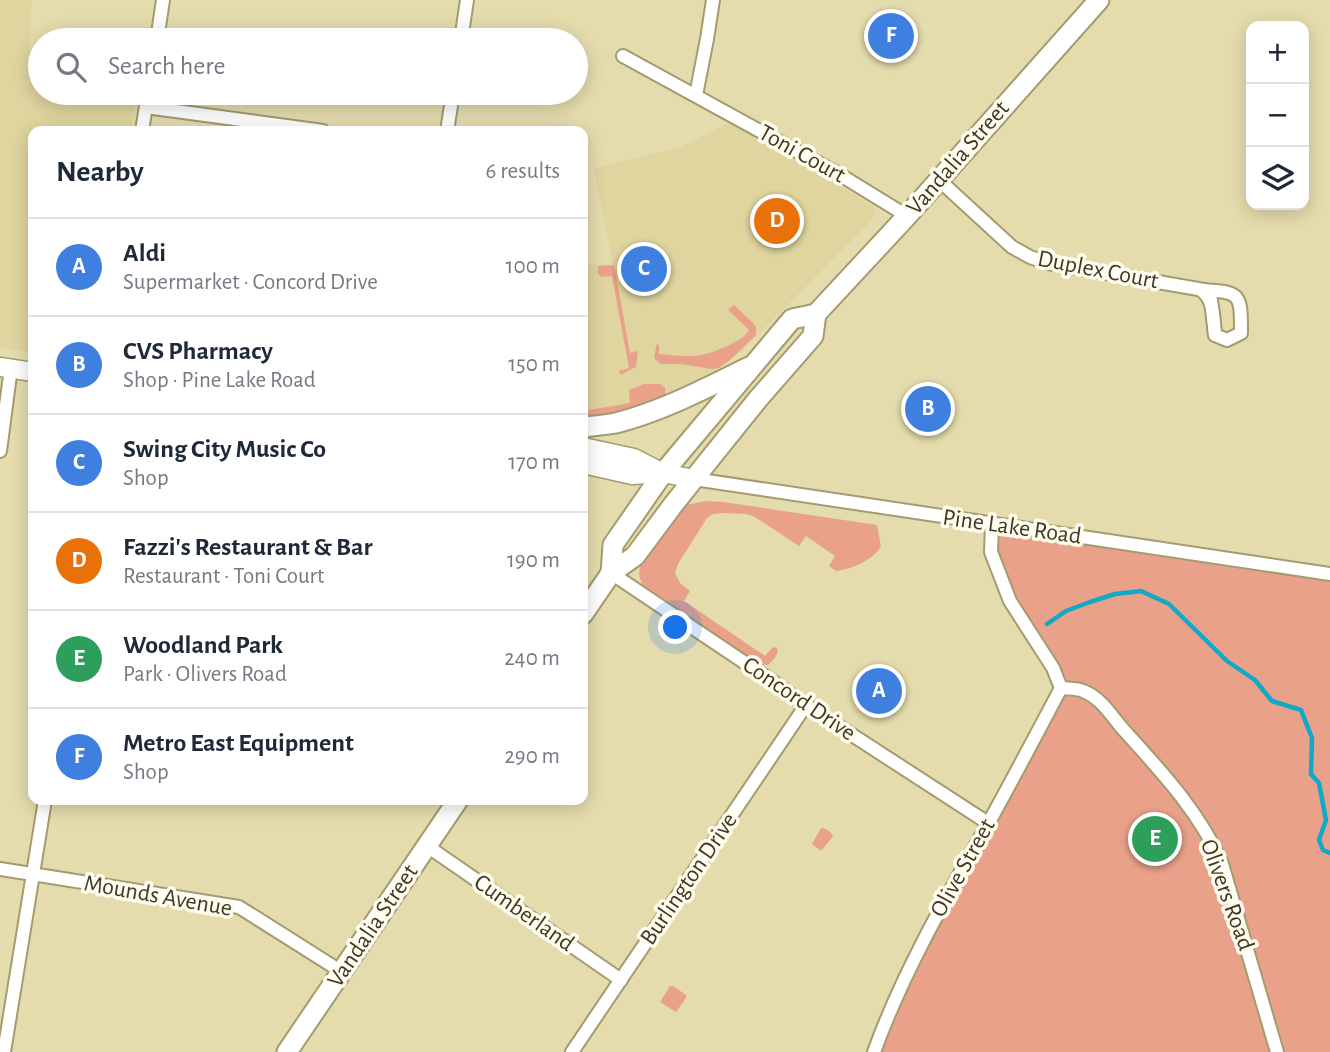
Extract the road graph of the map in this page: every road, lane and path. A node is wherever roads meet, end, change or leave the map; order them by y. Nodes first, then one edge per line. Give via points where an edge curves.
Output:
1 (163, 0) edge
2 (467, 0) edge
3 (713, 0) edge
4 (1099, 0) edge
5 (159, 28) edge
6 (463, 28) edge
7 (623, 56) dead end
8 (696, 95) junction
9 (451, 105) edge
10 (146, 107) joint
11 (143, 126) edge
12 (286, 126) edge
13 (448, 126) edge
14 (939, 180) junction
15 (907, 216) junction
16 (1201, 290) dead end
17 (816, 314) junction
18 (756, 363) junction
19 (6, 368) edge
20 (28, 371) edge
21 (588, 426) edge
22 (588, 448) edge
23 (0, 451) edge
24 (588, 465) edge
25 (663, 473) junction
26 (694, 479) junction
27 (992, 524) junction
28 (611, 573) junction
29 (1330, 574) edge
30 (588, 607) edge
31 (1061, 688) junction
32 (806, 705) junction
33 (44, 805) edge
34 (455, 805) edge
35 (988, 823) junction
36 (427, 846) junction
37 (0, 869) edge
38 (34, 875) junction
39 (342, 972) junction
40 (621, 980) junction
41 (4, 1052) edge
42 (288, 1052) edge
43 (572, 1052) edge
44 (874, 1052) edge
45 (1277, 1052) edge

1 - 5 street
2 - 6 street
3 - 8 street
4 - 14 main road, Vandalia Street
7 - 8 street, Toni Court
8 - 15 street, Toni Court
9 - 13 street
10 - 11 street
10 - 12 street
14 - 15 main road, Vandalia Street
14 - 16 street, Duplex Court via 1012,247 1030,257
15 - 17 main road, Vandalia Street
17 - 18 main road, Vandalia Street via 792,319
17 - 26 main road, Vandalia Street via 813,336
18 - 21 main road via 649,413
18 - 25 main road, Vandalia Street
19 - 20 main road
19 - 23 street
22 - 25 main road via 634,458
24 - 25 main road via 632,475
25 - 26 main road
25 - 28 main road, Vandalia Street via 613,545
26 - 27 street, Pine Lake Road
26 - 28 main road, Vandalia Street via 635,556
27 - 29 street, Pine Lake Road
27 - 31 street via 991,552 1010,601
28 - 30 main road, Vandalia Street
28 - 32 street, Concord Drive
31 - 35 street, Olive Street
31 - 45 street, Olivers Road via 1083,691 1103,704 1214,845
32 - 35 street, Concord Drive
32 - 40 street, Burlington Drive
33 - 38 street
34 - 36 main road, Vandalia Street
35 - 44 street, Olive Street via 919,950
36 - 39 main road, Vandalia Street
36 - 40 street, Cumberland
37 - 38 street, Mounds Avenue
38 - 39 street, Mounds Avenue via 239,908
38 - 41 street
39 - 42 main road, Vandalia Street
40 - 43 street, Burlington Drive

